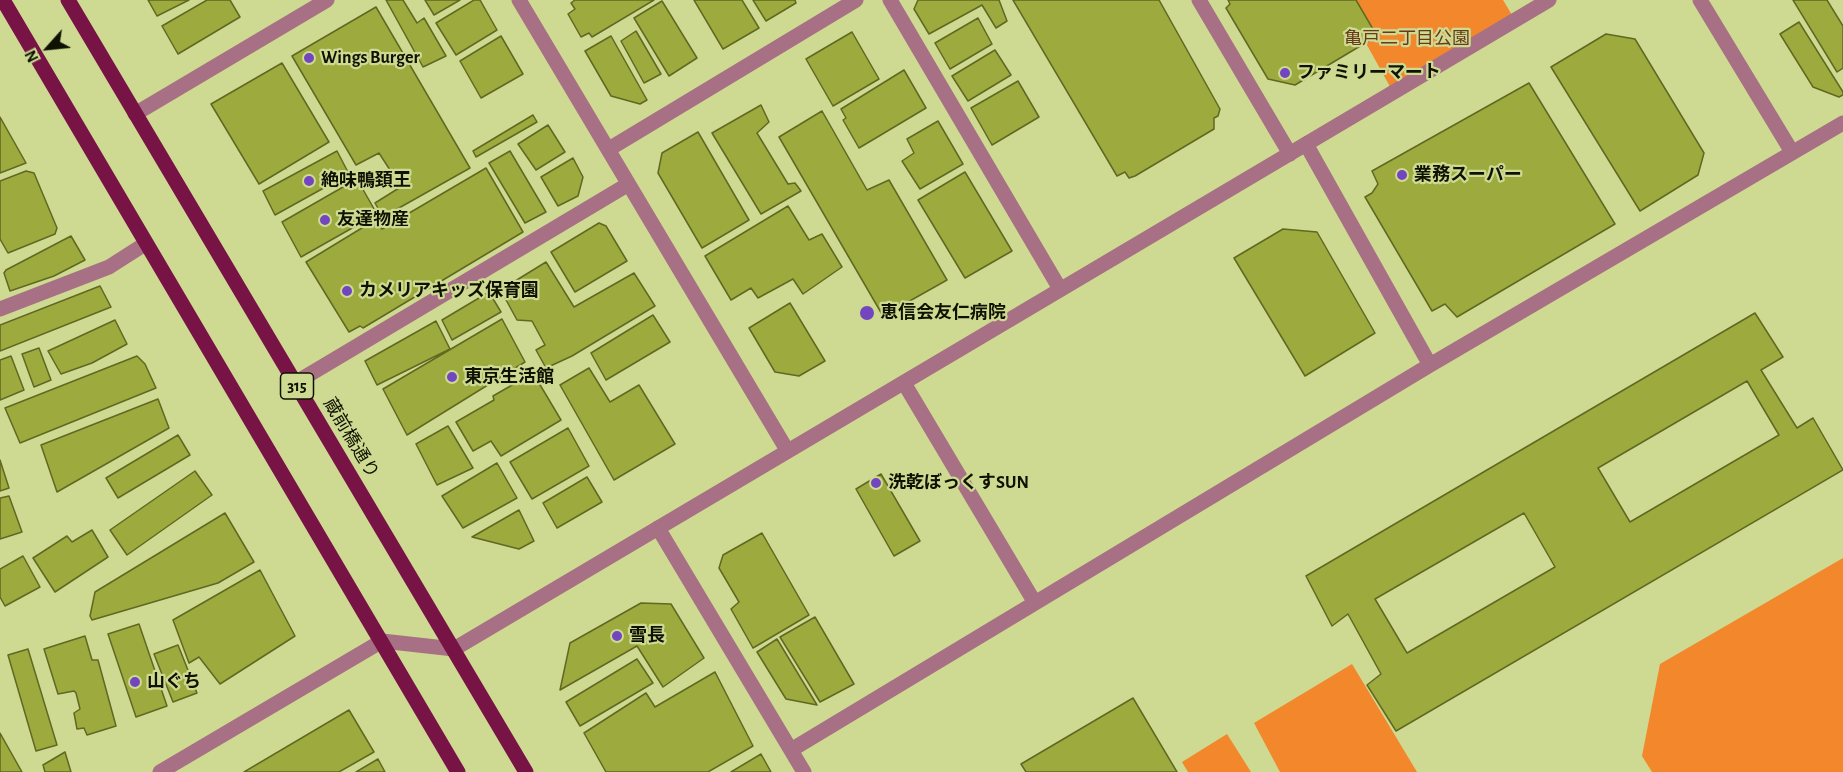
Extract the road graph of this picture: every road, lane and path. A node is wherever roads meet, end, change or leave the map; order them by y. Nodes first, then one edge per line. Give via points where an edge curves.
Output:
1 (3, 0) edge
2 (68, 0) edge
3 (327, 0) edge
4 (519, 0) edge
5 (856, 0) edge
6 (890, 0) edge
7 (1198, 0) edge
8 (1549, 0) edge
9 (1700, 0) edge
10 (135, 114) junction
11 (1843, 123) edge
12 (1306, 144) junction
13 (609, 150) junction
14 (1792, 153) junction
15 (1290, 154) junction
16 (627, 184) junction
17 (145, 244) junction
18 (1060, 289) junction
19 (0, 309) edge
20 (1430, 365) junction
21 (296, 383) junction
22 (904, 383) junction
23 (787, 450) junction
24 (658, 528) junction
25 (1035, 603) junction
26 (382, 641) junction
27 (454, 649) junction
28 (791, 750) junction
29 (160, 772) edge
30 (458, 772) edge
31 (526, 772) edge
32 (804, 772) edge

1 - 17 main road
2 - 10 main road, 蔵前橋通り / 315
3 - 10 street
4 - 13 street
5 - 13 street
6 - 18 street
7 - 15 street
8 - 12 street
9 - 14 street
10 - 21 main road, 蔵前橋通り / 315
11 - 14 street
12 - 15 street
12 - 20 street
13 - 16 street
14 - 20 street
15 - 18 street
16 - 21 street
16 - 23 street
17 - 19 street via 109,267
17 - 26 main road
18 - 22 street
20 - 25 street
21 - 27 main road, 蔵前橋通り / 315
22 - 23 street
22 - 25 street
23 - 24 street
24 - 27 street
24 - 28 street
25 - 28 street
26 - 27 street
26 - 29 street
26 - 30 main road
27 - 31 main road, 蔵前橋通り / 315
28 - 32 street

